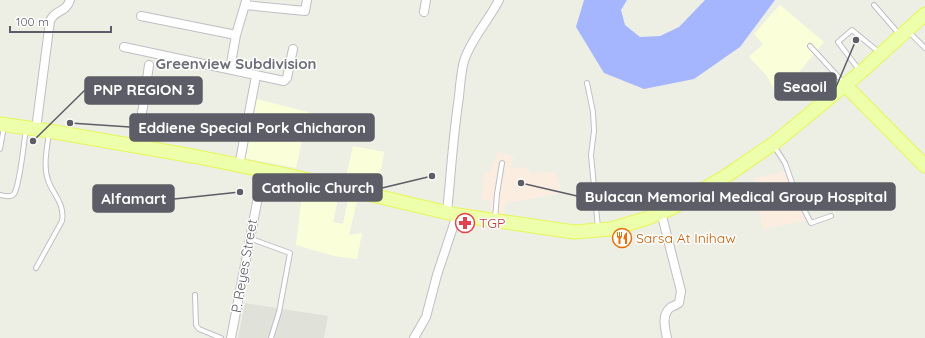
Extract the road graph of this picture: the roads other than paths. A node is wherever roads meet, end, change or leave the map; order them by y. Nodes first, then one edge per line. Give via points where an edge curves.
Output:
1 (70, 0) edge
2 (307, 0) edge
3 (426, 0) edge
4 (499, 0) edge
5 (245, 3) edge
6 (874, 5) dead end
7 (424, 12) dead end
8 (925, 14) edge
9 (141, 16) dead end
10 (904, 33) junction
11 (236, 35) junction
12 (810, 46) dead end
13 (124, 47) dead end
14 (925, 48) edge
15 (293, 49) dead end
16 (882, 54) junction
17 (149, 65) dead end
18 (230, 69) junction
19 (861, 72) junction
20 (256, 76) junction
21 (587, 83) dead end
22 (845, 85) junction
23 (2, 124) edge
24 (31, 128) junction
25 (49, 131) junction
26 (773, 144) junction
27 (136, 146) junction
28 (0, 149) edge
29 (502, 163) dead end
30 (239, 166) junction
31 (925, 166) edge
32 (263, 170) junction
33 (0, 195) edge
34 (661, 212) junction
35 (452, 214) junction
36 (831, 216) dead end
37 (495, 221) junction
38 (598, 230) junction
39 (249, 238) junction
40 (36, 268) dead end
41 (195, 295) dead end
42 (221, 338) edge
43 (231, 338) edge
44 (271, 338) edge
45 (414, 338) edge
46 (667, 338) edge

1 - 24 street via 66,8 54,14 50,21
2 - 5 street via 306,11
3 - 7 street
4 - 35 street via 464,61 454,131
5 - 11 street
6 - 10 lane
8 - 10 main road
9 - 11 street
10 - 14 lane
10 - 16 main road
11 - 18 street
12 - 22 lane
13 - 18 street
15 - 20 street via 287,78 284,81
16 - 19 main road
16 - 19 lane via 852,30 838,42
17 - 27 street
18 - 20 street
19 - 22 main road
20 - 30 street
21 - 38 lane via 593,112 591,155
22 - 26 main road
22 - 31 main road
23 - 24 main road
23 - 28 lane
24 - 25 main road
24 - 33 lane via 15,194 5,197
25 - 27 main road
25 - 40 lane via 46,152 48,180 63,214 62,221
26 - 34 main road via 697,194
26 - 36 lane via 785,163 796,194 811,223
27 - 30 main road
29 - 37 lane
30 - 32 main road
32 - 35 main road
32 - 39 street, P. Reyes Street
34 - 38 main road via 633,223
34 - 46 street via 681,291 679,303 666,312
35 - 37 main road
35 - 45 street via 426,317
37 - 38 main road via 574,232
39 - 43 street, P. Reyes Street
39 - 44 lane via 290,253 279,312
41 - 42 lane via 198,329

